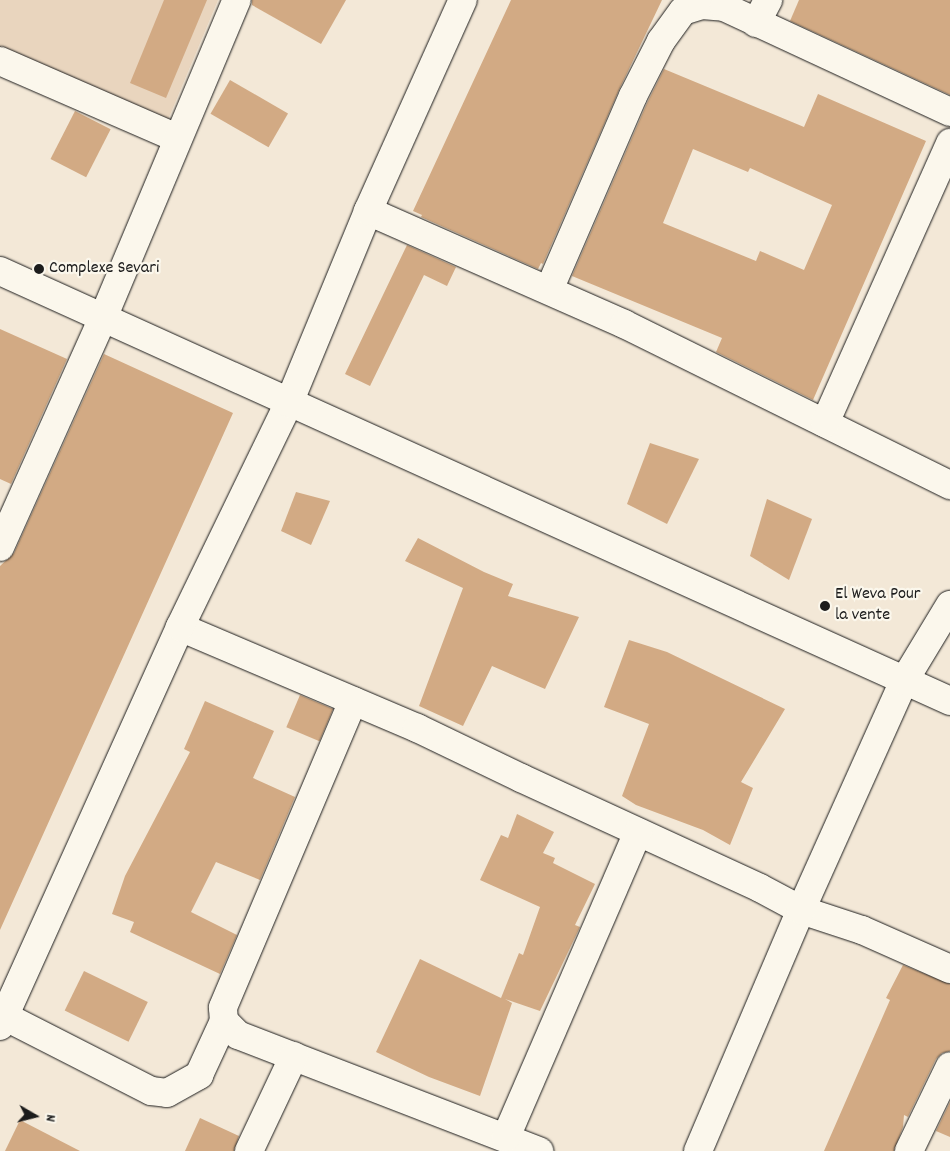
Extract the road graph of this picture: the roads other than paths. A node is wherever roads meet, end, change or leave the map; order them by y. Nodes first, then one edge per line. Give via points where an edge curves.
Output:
1 (237, 0) edge
2 (463, 0) edge
3 (762, 11) edge
4 (0, 61) edge
5 (950, 112) edge
6 (178, 138) junction
7 (950, 143) edge
8 (368, 211) junction
9 (0, 272) edge
10 (550, 290) junction
11 (103, 318) junction
12 (289, 403) junction
13 (825, 423) junction
14 (950, 485) edge
15 (0, 547) edge
16 (950, 605) edge
17 (180, 627) junction
18 (904, 681) junction
19 (353, 701) junction
20 (950, 701) edge
21 (638, 832) junction
22 (801, 910) junction
23 (950, 969) edge
24 (2, 1021) edge
25 (224, 1021) junction
26 (294, 1056) junction
27 (950, 1066) edge
28 (506, 1137) junction
29 (249, 1151) edge
30 (539, 1151) edge
31 (698, 1151) edge
32 (909, 1151) edge

1 - 6 street
2 - 8 street
3 - 5 street
3 - 10 street via 702,5 683,11 661,41 632,96
4 - 6 street
6 - 11 street
7 - 13 street
8 - 10 street
8 - 12 street
9 - 11 street
10 - 13 street
11 - 12 street
11 - 15 street
12 - 17 street
12 - 18 street
13 - 14 street
16 - 18 street
17 - 19 street
17 - 24 street
18 - 20 street
18 - 22 street
19 - 21 street
19 - 25 street via 223,1008
21 - 22 street
21 - 28 street
22 - 23 street via 862,930
22 - 31 street
24 - 25 street via 151,1091 167,1093 199,1075
25 - 26 street via 238,1035
26 - 28 street
26 - 29 street
27 - 32 street
28 - 30 street

